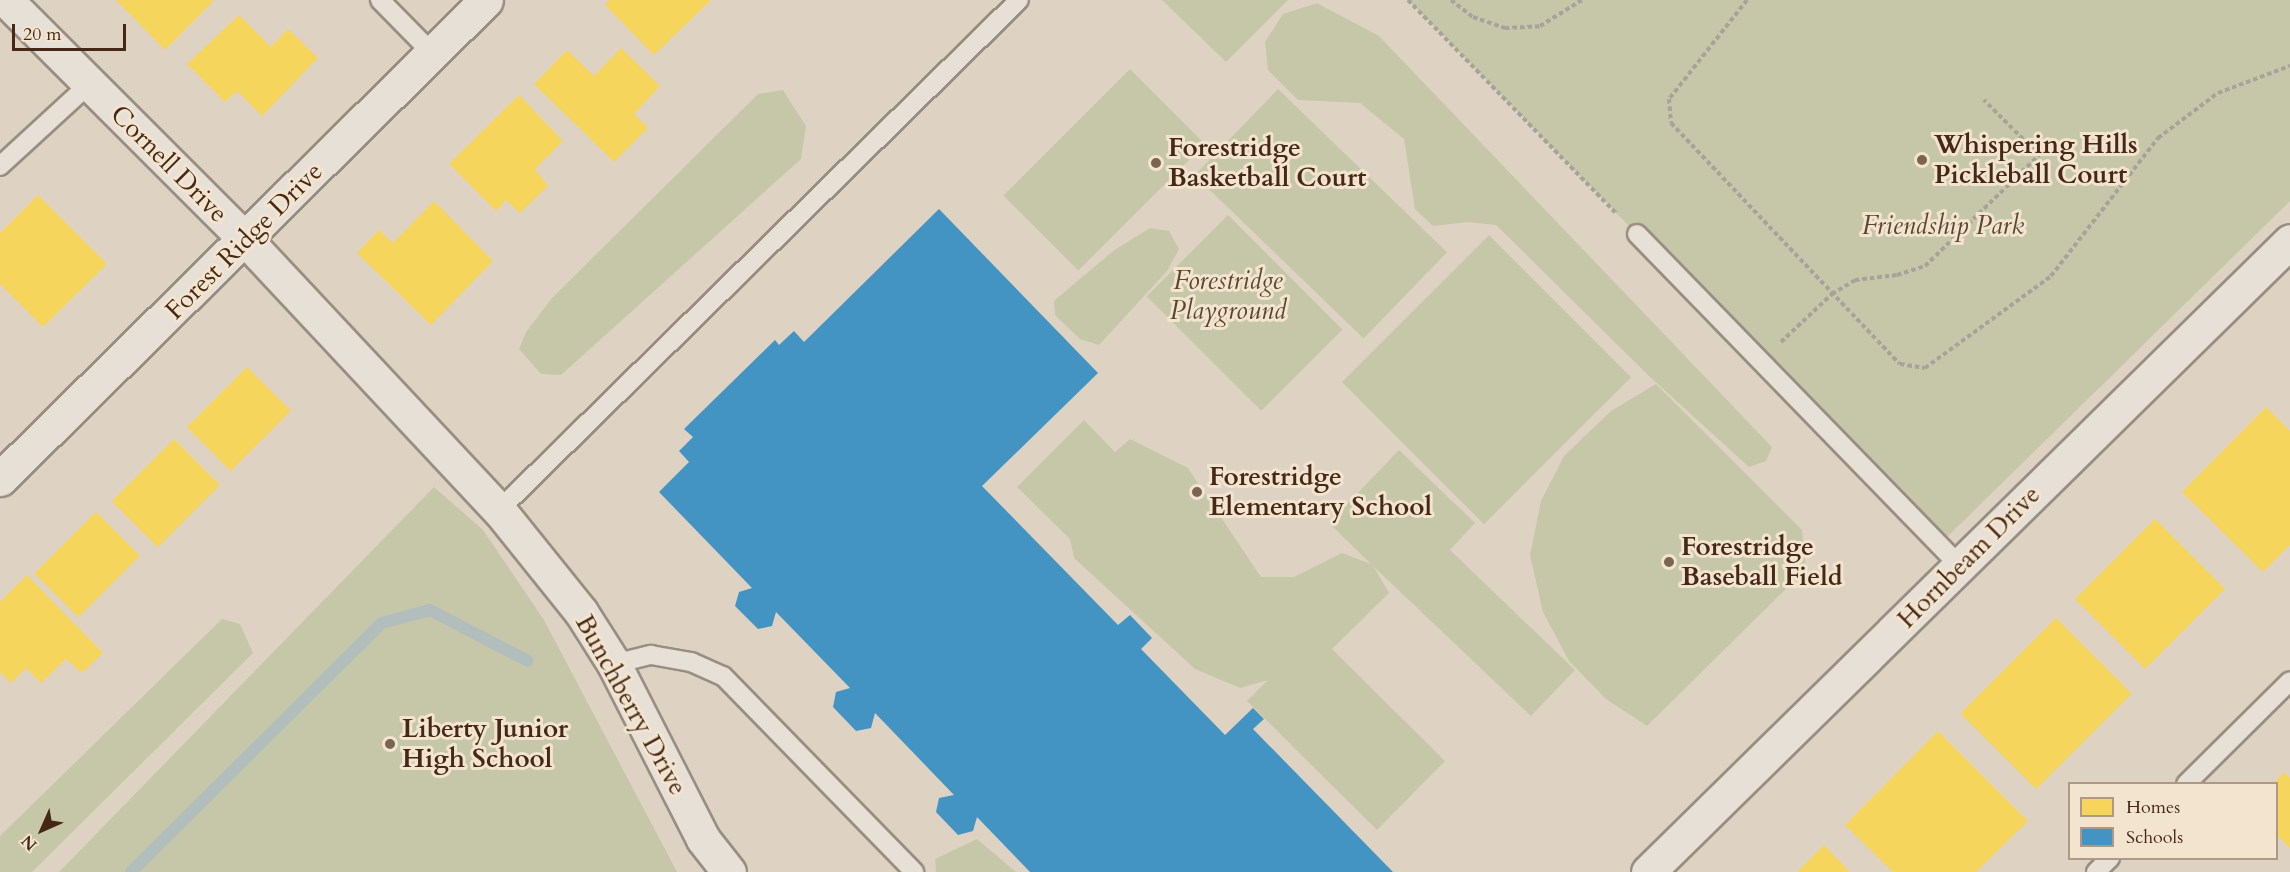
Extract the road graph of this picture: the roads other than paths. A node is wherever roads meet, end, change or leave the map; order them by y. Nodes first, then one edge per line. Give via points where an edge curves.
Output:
1 (6, 0) edge
2 (380, 0) edge
3 (486, 0) edge
4 (1019, 0) edge
5 (433, 54) junction
6 (88, 84) junction
7 (0, 166) edge
8 (1637, 234) road end
9 (246, 240) junction
10 (2290, 241) edge
11 (430, 433) joint
12 (0, 479) edge
13 (499, 510) junction
14 (1960, 566) junction
15 (614, 664) junction
16 (2290, 681) edge
17 (2187, 782) edge
18 (2108, 860) edge
19 (729, 872) edge
20 (914, 872) edge
21 (1648, 872) edge
22 (2096, 872) edge

1 - 6 street, Cornell Drive
2 - 5 lane
3 - 5 street, Forest Ridge Drive
4 - 13 lane
5 - 9 street, Forest Ridge Drive
6 - 7 lane
6 - 9 street, Cornell Drive
8 - 14 lane
9 - 11 street, Cornell Drive
9 - 12 street, Forest Ridge Drive
10 - 14 street, Hornbeam Drive
11 - 13 street, Bunchberry Drive
13 - 15 street, Bunchberry Drive via 581,612
14 - 21 street, Hornbeam Drive
15 - 19 street, Bunchberry Drive via 703,839
15 - 20 lane via 651,655 691,662 723,676
16 - 17 lane
18 - 22 lane

